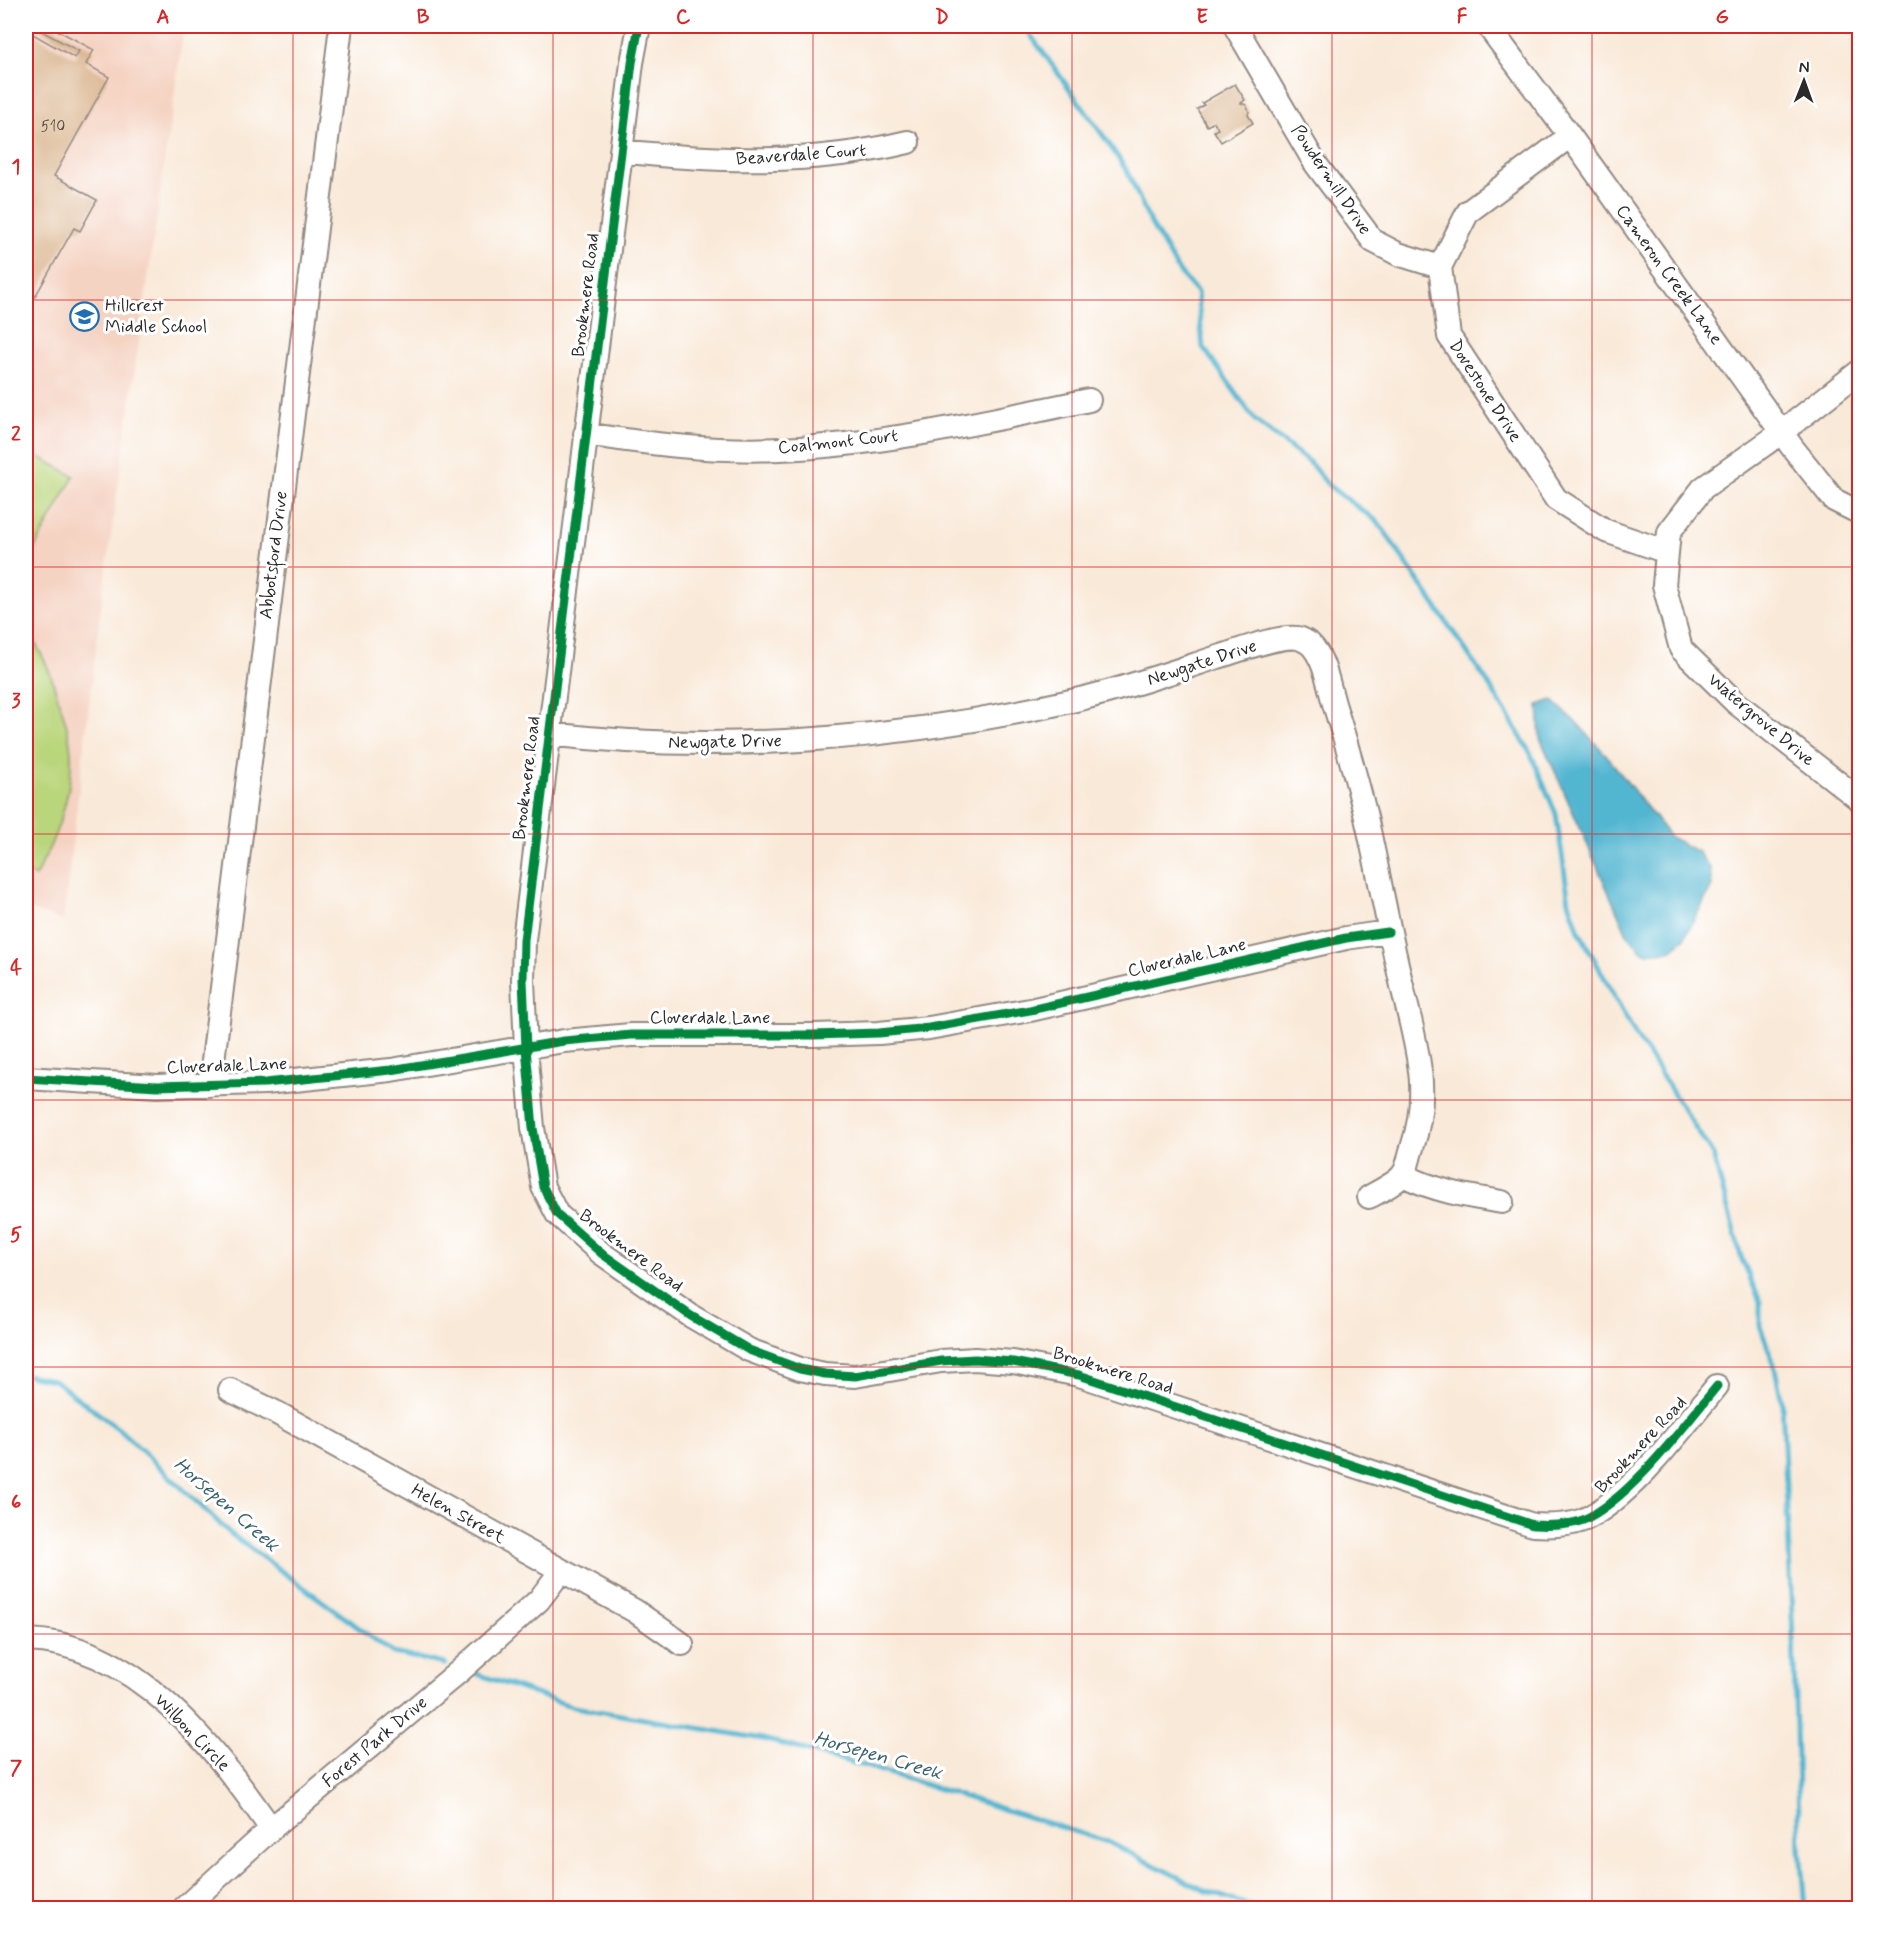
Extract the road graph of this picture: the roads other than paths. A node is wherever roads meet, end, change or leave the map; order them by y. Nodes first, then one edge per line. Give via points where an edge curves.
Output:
1 (341, 26) edge
2 (639, 26) edge
3 (1235, 26) edge
4 (1488, 26) edge
5 (1570, 136) junction
6 (908, 142) dead end
7 (621, 151) junction
8 (1440, 267) junction
9 (1860, 371) edge
10 (1089, 400) dead end
11 (1782, 432) junction
12 (585, 435) junction
13 (1860, 513) edge
14 (1667, 552) junction
15 (549, 734) junction
16 (1860, 800) edge
17 (1388, 932) junction
18 (526, 1048) junction
19 (26, 1078) edge
20 (210, 1085) junction
21 (1403, 1175) junction
22 (1370, 1197) dead end
23 (1502, 1202) dead end
24 (1717, 1386) dead end
25 (230, 1390) dead end
26 (561, 1571) junction
27 (26, 1640) edge
28 (682, 1644) dead end
29 (272, 1829) junction
30 (184, 1908) edge

1 - 20 street, Abbotsford Drive
2 - 7 street, Brookmere Road
3 - 8 street, Powdermill Drive via 1315,163 1373,241 1398,254
4 - 5 street, Cameron Creek Lane
5 - 8 street via 1468,212
5 - 11 street, Cameron Creek Lane
6 - 7 street, Beaverdale Court via 870,152 737,161
7 - 12 street, Brookmere Road
8 - 14 street, Dovestone Drive via 1449,336 1556,500 1606,531
9 - 11 street, Watergrove Drive
10 - 12 street, Coalmont Court via 923,433 819,447 736,449 646,444
11 - 13 street, Cameron Creek Lane via 1834,500
11 - 14 street, Watergrove Drive via 1703,488 1669,532
12 - 15 street, Brookmere Road
14 - 16 street, Watergrove Drive via 1664,585 1681,649 1735,702
15 - 17 street, Newgate Drive via 649,743 724,743 906,729 1081,698 1263,643 1300,638 1310,644 1320,660 1346,741 1365,813
15 - 18 street, Brookmere Road via 525,940
17 - 18 street, Cloverdale Lane via 1346,938 1030,1010 929,1028 813,1035 631,1035
17 - 21 street, Newgate Drive via 1422,1081 1416,1135
18 - 20 street, Cloverdale Lane via 338,1077
18 - 24 street, Brookmere Road via 539,1172 557,1214 601,1253 691,1316 750,1350 800,1369 855,1376 975,1359 1057,1369 1521,1522 1549,1526 1583,1520 1614,1501
19 - 20 street, Cloverdale Lane via 156,1086
21 - 22 street
21 - 23 street via 1426,1187
25 - 26 street, Helen Street
26 - 28 street, Helen Street via 635,1611
26 - 29 street, Forest Park Drive via 539,1600
27 - 29 street, Wilbon Circle via 87,1653 140,1682 171,1707 206,1744
29 - 30 street, Forest Park Drive

